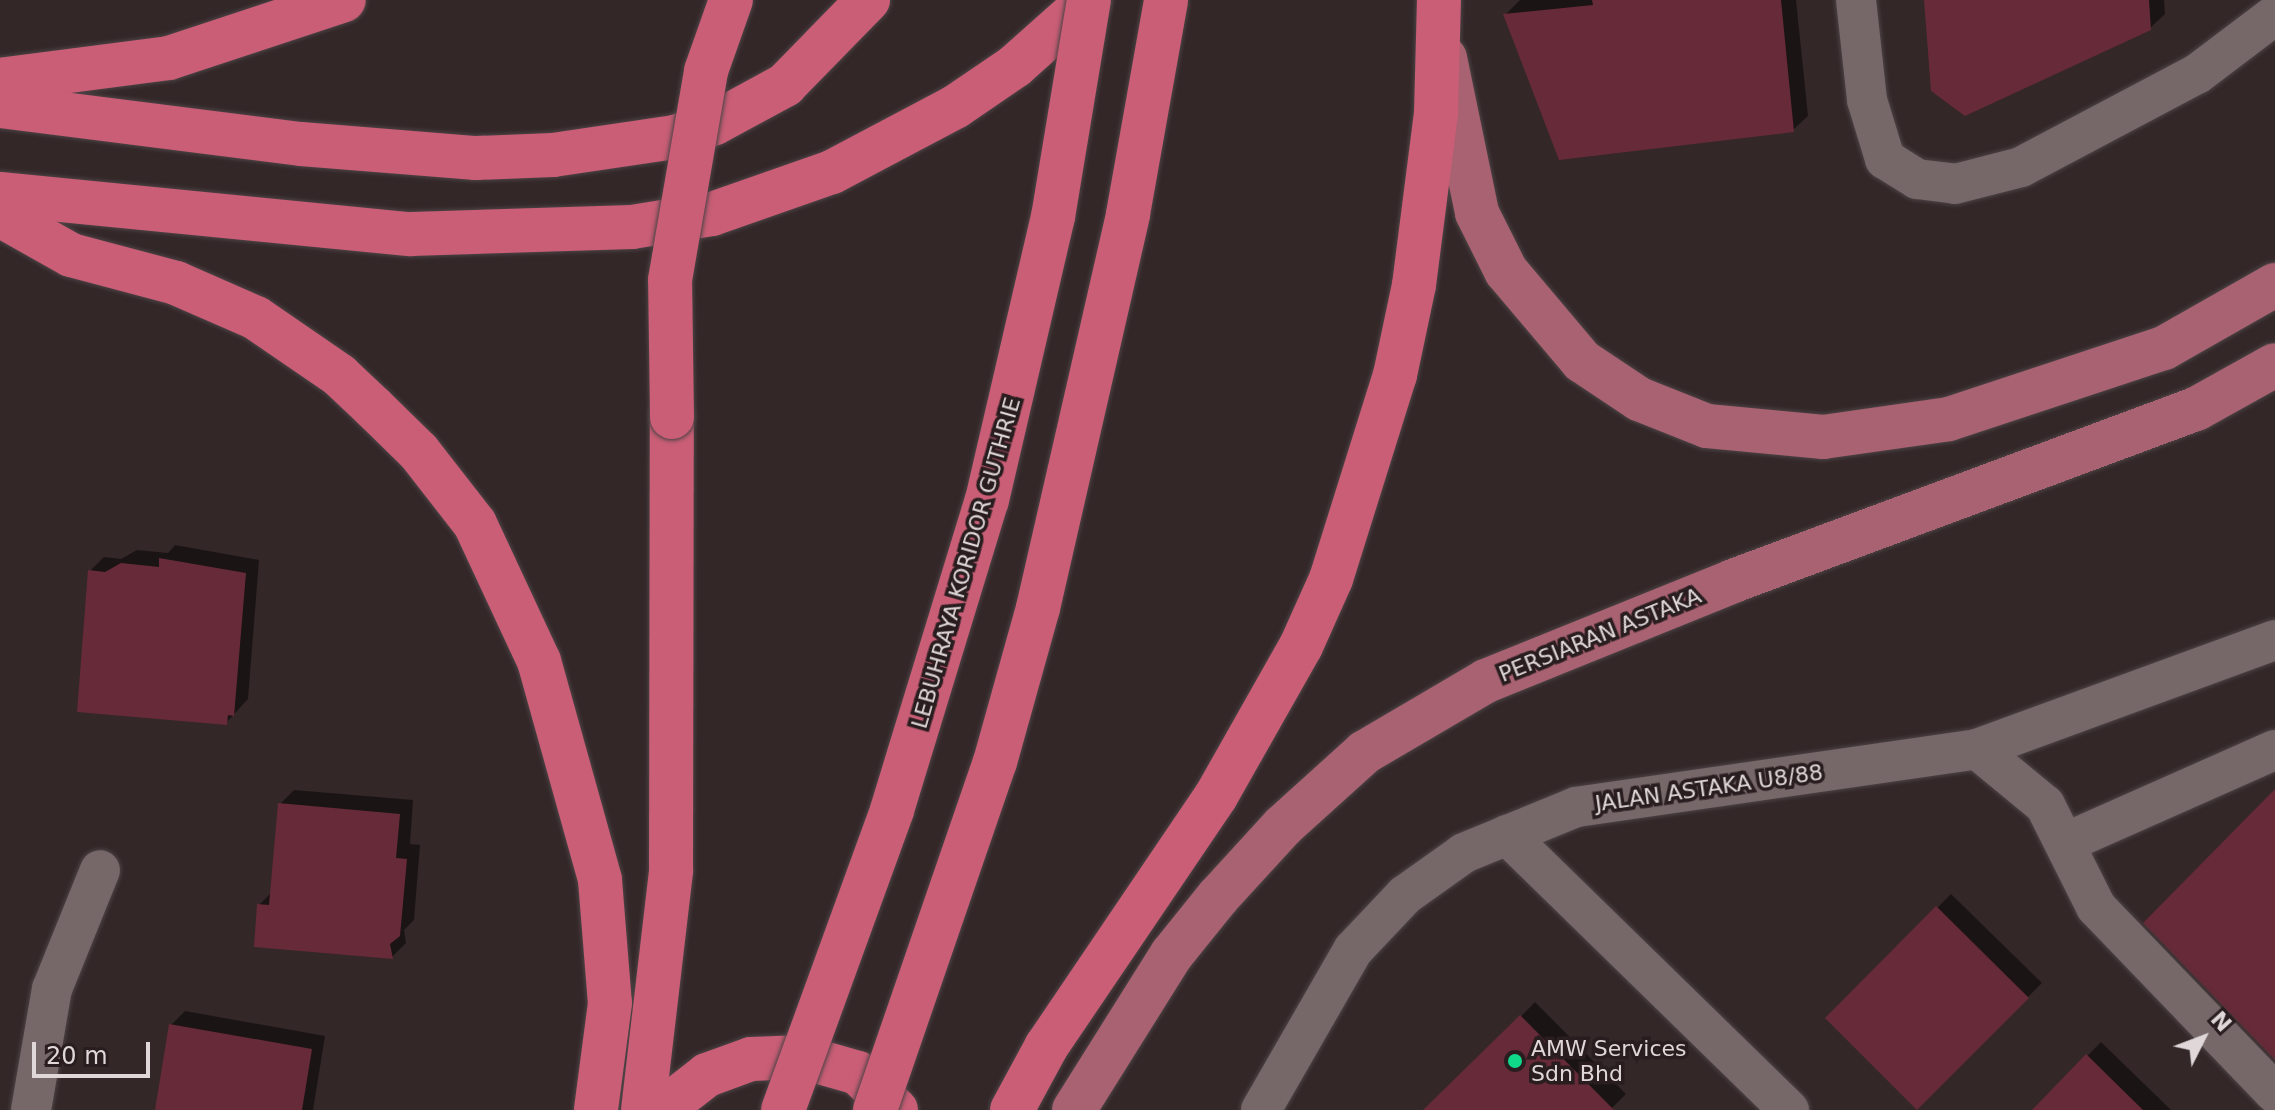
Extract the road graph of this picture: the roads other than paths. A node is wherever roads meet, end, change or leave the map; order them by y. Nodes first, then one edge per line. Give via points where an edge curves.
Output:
1 (344, 0) edge
2 (731, 0) edge
3 (868, 0) edge
4 (1089, 0) edge
5 (1166, 0) edge
6 (1856, 0) edge
7 (1439, 14) edge
8 (2275, 15) edge
9 (0, 80) edge
10 (0, 106) edge
11 (0, 194) edge
12 (0, 215) edge
13 (2275, 285) edge
14 (2275, 365) edge
15 (2275, 640) edge
16 (1977, 749) junction
17 (2275, 750) edge
18 (1507, 835) junction
19 (2067, 842) junction
20 (100, 870) dead end
21 (2275, 1093) edge
22 (31, 1110) edge
23 (596, 1110) edge
24 (643, 1110) edge
25 (662, 1110) edge
26 (783, 1110) edge
27 (875, 1110) edge
28 (896, 1110) edge
29 (1012, 1110) edge
30 (1074, 1110) edge
31 (1261, 1110) edge
32 (1789, 1110) edge

1 - 9 highway via 169,58
2 - 24 highway, bridge via 706,71 674,249 671,870
3 - 10 highway via 785,85 715,123 675,137 553,155 476,158 301,144
4 - 11 highway via 1015,66 955,107 832,172 712,214 632,227 411,234
4 - 26 highway, LEBUHRAYA KORIDOR GUTHRIE, bridge via 1053,217 987,500 892,810
5 - 27 highway, bridge via 1128,214 1038,608 995,762
6 - 8 street via 1867,100 1885,159 1917,179 1955,184 2021,167 2170,88
7 - 13 main road via 1477,213 1506,271 1582,361 1639,399 1707,426 1823,437 1949,419 2164,348
7 - 29 highway via 1436,113 1414,285 1395,375 1331,579 1301,646 1216,796 1046,1047
12 - 23 highway via 71,255 176,283 256,318 362,396 419,452 475,524 539,661 600,880 610,1003
14 - 30 main road, PERSIARAN ASTAKA via 2196,409 1733,581 1486,681 1365,752 1283,826 1218,897 1172,954
15 - 16 street, JALAN ASTAKA U8/88
16 - 18 street, JALAN ASTAKA U8/88 via 1576,807
16 - 19 street via 2045,805
17 - 19 street
18 - 31 street, JALAN ASTAKA U8/88 via 1464,853 1405,895 1353,950
18 - 32 street
19 - 21 street via 2096,907
20 - 22 street via 52,989
25 - 28 highway via 707,1075 751,1059 802,1057 858,1073

